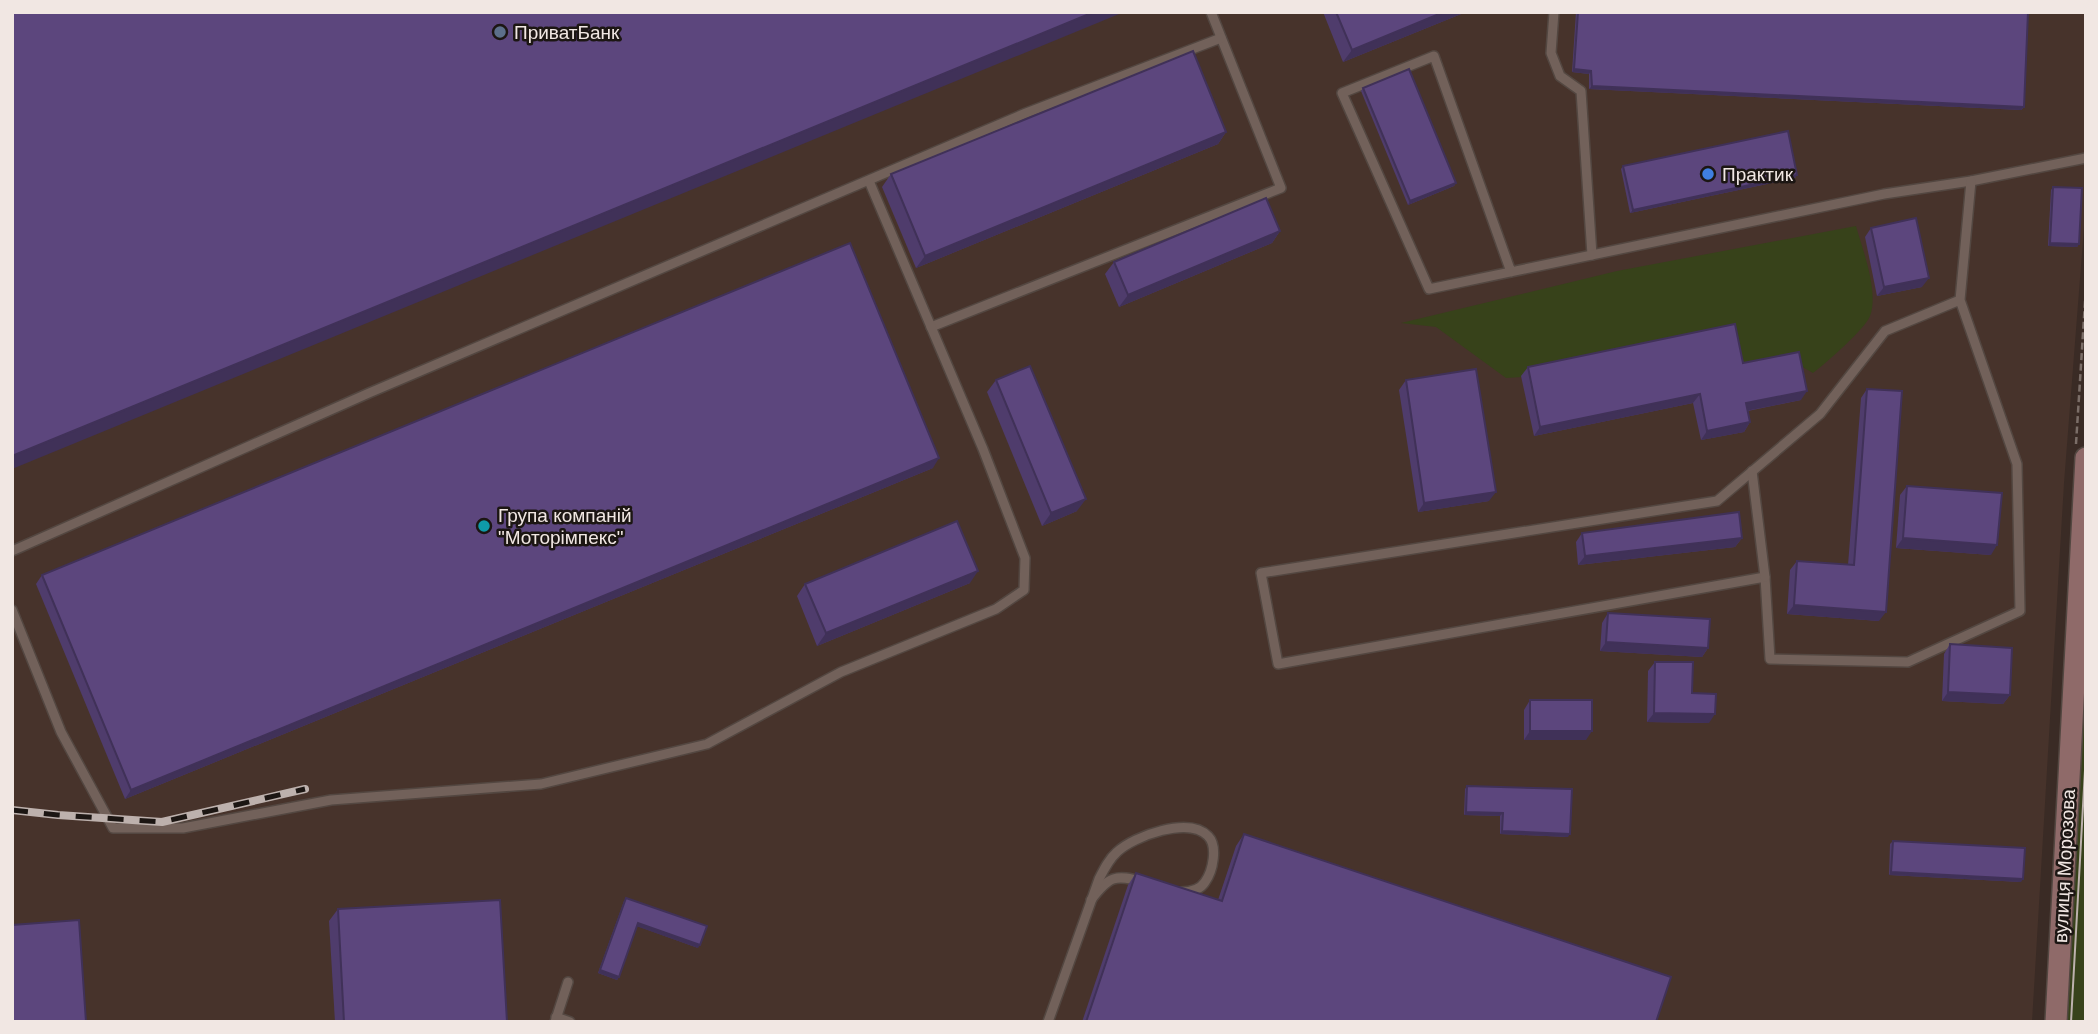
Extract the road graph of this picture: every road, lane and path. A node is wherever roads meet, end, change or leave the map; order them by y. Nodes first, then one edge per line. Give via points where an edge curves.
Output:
1 (1211, 12) edge
2 (1554, 12) edge
3 (1221, 38) junction
4 (2086, 158) edge
5 (869, 181) junction
6 (1971, 181) junction
7 (1591, 255) junction
8 (1511, 272) junction
9 (1960, 300) junction
10 (931, 327) junction
11 (2086, 458) edge
12 (1752, 471) junction
13 (12, 551) edge
14 (1765, 577) junction
15 (12, 610) edge
16 (1150, 884) edge
17 (1168, 889) edge
18 (1091, 900) junction
19 (568, 982) dead end
20 (555, 1020) edge
21 (569, 1022) edge
22 (1048, 1022) edge
23 (2056, 1022) edge

1 - 3 lane
2 - 7 lane via 1551,53 1560,75 1581,91
3 - 5 lane via 1026,113
3 - 10 lane via 1281,188
4 - 6 lane
5 - 10 lane
5 - 13 lane via 369,393
6 - 7 lane via 1884,194
6 - 9 lane
7 - 8 lane
8 - 8 lane via 1429,289 1342,93 1434,57
9 - 12 lane via 1885,331 1819,414
9 - 14 lane via 2017,464 2020,611 1908,662 1770,659
10 - 15 lane via 1025,558 1024,590 996,609 841,672 707,744 541,784 331,800 183,828 113,828 61,732
11 - 23 main road, вулиця Морозова
12 - 14 lane
12 - 14 lane via 1717,501 1261,573 1278,664
16 - 18 lane via 1112,879
17 - 18 lane via 1189,892 1205,883 1213,844 1202,831 1146,834 1118,851
18 - 22 lane
19 - 20 lane
20 - 21 lane

